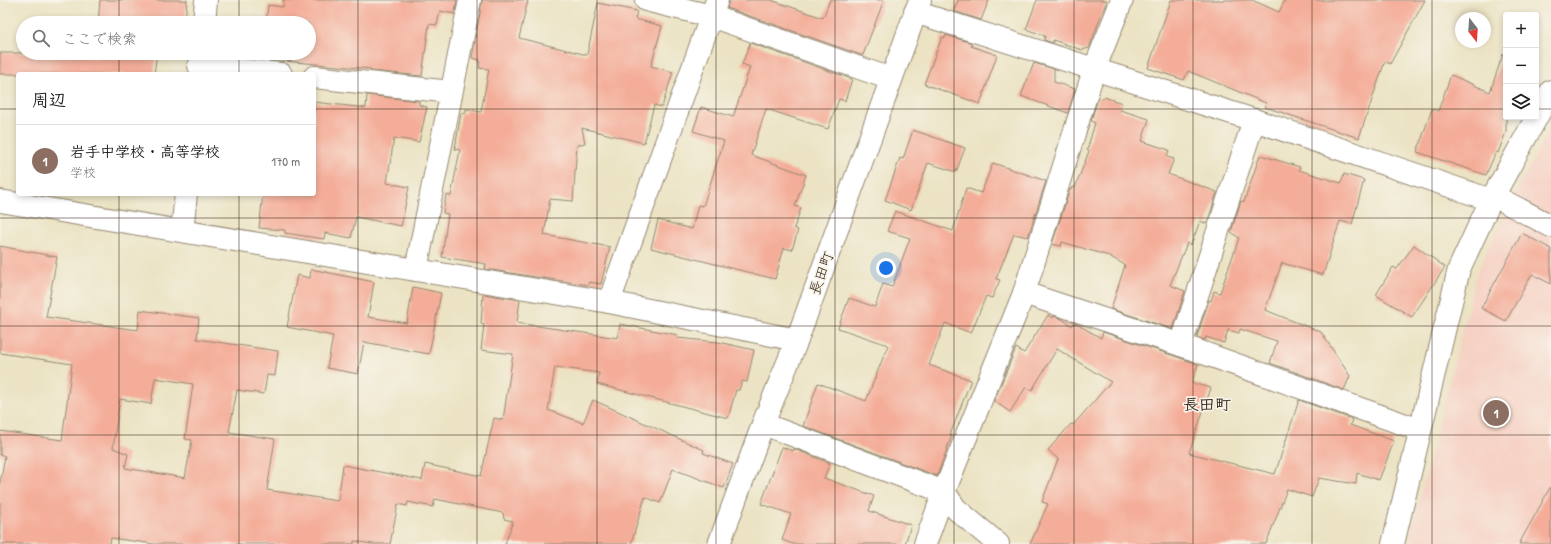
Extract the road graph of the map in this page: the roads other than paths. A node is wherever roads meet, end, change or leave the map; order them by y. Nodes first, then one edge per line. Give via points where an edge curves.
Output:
1 (206, 0) edge
2 (470, 0) edge
3 (646, 0) edge
4 (1122, 0) edge
5 (918, 6) edge
6 (714, 8) edge
7 (205, 16) edge
8 (199, 64) edge
9 (1094, 70) junction
10 (264, 72) edge
11 (316, 78) edge
12 (891, 79) junction
13 (451, 92) junction
14 (1551, 92) edge
15 (1254, 120) junction
16 (186, 196) edge
17 (1493, 198) junction
18 (0, 200) edge
19 (1551, 226) edge
20 (182, 231) junction
21 (416, 270) junction
22 (1024, 293) junction
23 (609, 302) junction
24 (797, 340) junction
25 (1181, 345) junction
26 (763, 424) junction
27 (1420, 430) junction
28 (944, 492) junction
29 (719, 544) edge
30 (925, 544) edge
31 (998, 544) edge
32 (1392, 544) edge

1 - 7 street
2 - 13 street
3 - 6 street
4 - 9 street
5 - 9 street
5 - 12 street, 長田町
6 - 12 street
6 - 23 street
8 - 10 street
9 - 15 street
9 - 22 street
11 - 13 street
12 - 24 street, 長田町
13 - 21 street
14 - 17 street
15 - 17 street
15 - 25 street
16 - 20 street
17 - 19 street
17 - 27 street via 1459,268
18 - 20 street
20 - 21 street
21 - 23 street
22 - 25 street
22 - 28 street
23 - 24 street
24 - 26 street, 長田町
25 - 27 street
26 - 28 street
26 - 29 street, 長田町
27 - 32 street
28 - 30 street
28 - 31 street via 956,509

